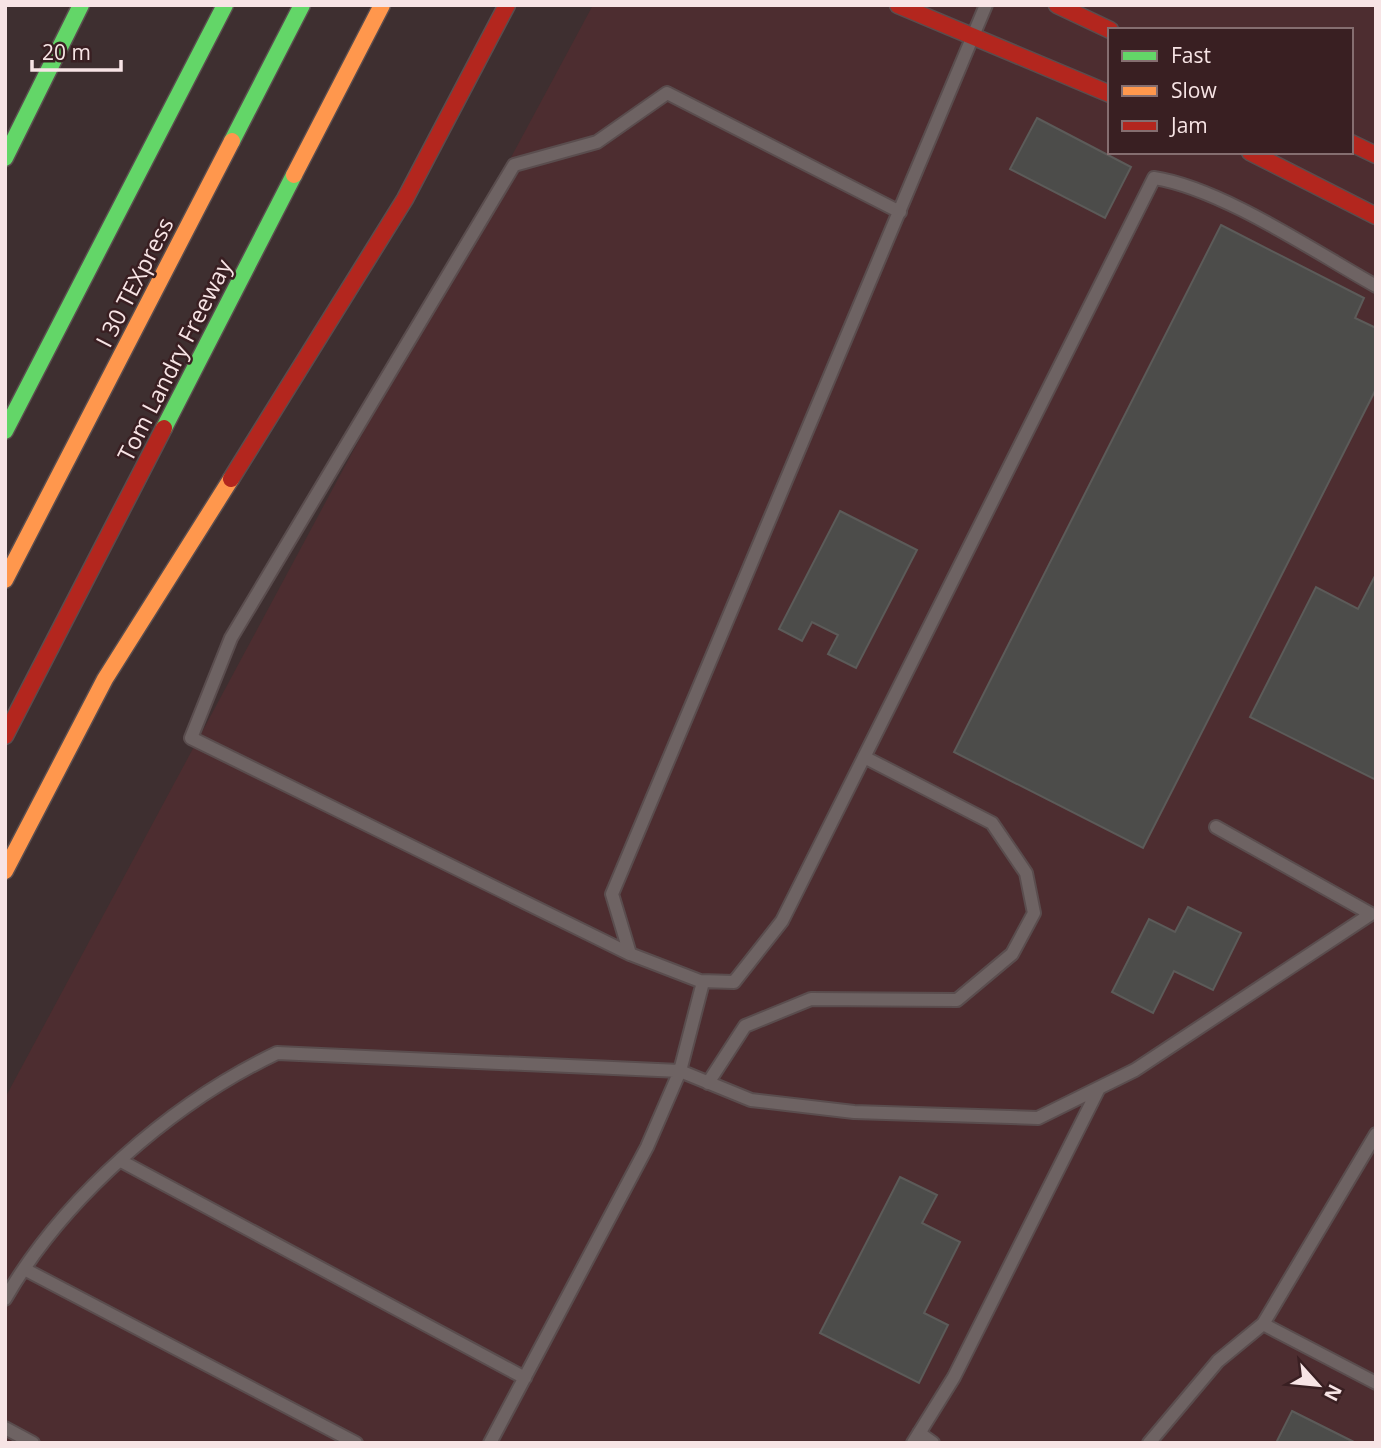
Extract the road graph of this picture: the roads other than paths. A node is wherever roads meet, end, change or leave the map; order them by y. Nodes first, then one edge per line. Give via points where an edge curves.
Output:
1 (81, 5) edge
2 (225, 5) edge
3 (302, 5) edge
4 (382, 5) edge
5 (507, 5) edge
6 (898, 5) edge
7 (986, 5) edge
8 (1057, 5) edge
9 (1108, 29) edge
10 (972, 38) junction
11 (1108, 93) edge
12 (1353, 144) edge
13 (1254, 154) edge
14 (1376, 155) edge
15 (5, 158) edge
16 (900, 212) junction
17 (1376, 216) edge
18 (1376, 286) edge
19 (5, 431) edge
20 (5, 580) edge
21 (5, 736) edge
22 (864, 757) junction
23 (1216, 827) dead end
24 (5, 871) edge
25 (1374, 913) edge
26 (630, 954) junction
27 (703, 982) junction
28 (680, 1071) junction
29 (708, 1083) junction
30 (1099, 1088) junction
31 (1376, 1133) edge
32 (121, 1161) junction
33 (26, 1270) junction
34 (5, 1299) edge
35 (1263, 1324) junction
36 (525, 1378) junction
37 (1376, 1382) edge
38 (5, 1428) edge
39 (916, 1438) edge
40 (33, 1443) edge
41 (356, 1443) edge
42 (491, 1443) edge
43 (933, 1443) edge
44 (1149, 1443) edge

1 - 15 main road
2 - 19 main road
3 - 20 main road, I 30 TEXpress
4 - 21 main road, Tom Landry Freeway
5 - 24 main road via 404,199 105,679
6 - 10 main road
7 - 10 lane
8 - 9 main road
10 - 11 main road
10 - 16 lane
12 - 14 main road
13 - 17 main road
16 - 26 lane via 611,894
16 - 26 lane via 667,93 597,142 514,165 231,638 191,738
18 - 22 lane via 1231,205 1154,177
22 - 27 lane via 782,921 734,982
22 - 29 lane via 992,823 1026,873 1034,913 1012,954 957,1000 811,999 745,1026
23 - 25 lane
25 - 30 lane via 1135,1070
26 - 27 lane
27 - 28 lane
28 - 29 lane
28 - 32 lane via 277,1053 236,1073 162,1125
28 - 36 lane via 647,1147
29 - 30 lane via 751,1100 854,1112 1038,1118
30 - 39 lane via 954,1377
31 - 35 lane
32 - 33 lane via 77,1201
32 - 36 lane
33 - 34 lane
33 - 41 lane
35 - 37 lane
35 - 44 lane via 1218,1361
36 - 42 lane
38 - 40 lane
39 - 43 lane

